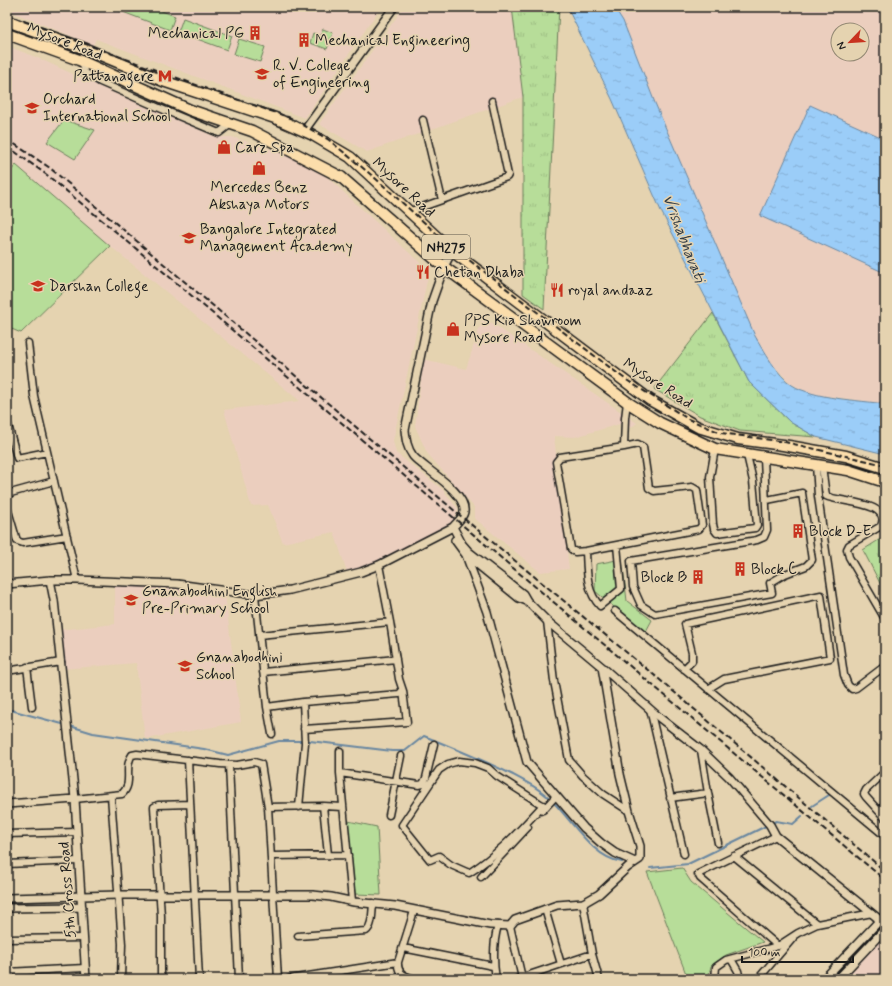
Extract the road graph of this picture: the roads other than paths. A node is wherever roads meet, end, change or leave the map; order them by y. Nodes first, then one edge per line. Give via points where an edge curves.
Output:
1 (394, 7) edge
2 (7, 21) edge
3 (7, 34) edge
4 (492, 101) dead end
5 (424, 120) dead end
6 (304, 131) junction
7 (442, 200) junction
8 (408, 212) junction
9 (452, 252) junction
10 (444, 267) junction
11 (28, 343) dead end
12 (627, 402) junction
13 (7, 421) edge
14 (624, 447) junction
15 (715, 449) junction
16 (47, 452) junction
17 (747, 455) junction
18 (764, 457) junction
19 (819, 466) junction
20 (885, 468) edge
21 (54, 481) junction
22 (885, 482) edge
23 (7, 494) edge
24 (818, 496) junction
25 (826, 496) junction
26 (766, 500) junction
27 (7, 507) edge
28 (454, 526) junction
29 (67, 536) junction
30 (617, 545) junction
31 (586, 552) junction
32 (466, 556) junction
33 (379, 565) junction
34 (50, 580) junction
35 (77, 580) junction
36 (7, 584) edge
37 (255, 595) junction
38 (527, 601) junction
39 (615, 611) dead end
40 (885, 619) edge
41 (547, 621) junction
42 (390, 622) junction
43 (259, 635) junction
44 (396, 659) junction
45 (60, 662) junction
46 (885, 666) edge
47 (27, 667) junction
48 (602, 667) junction
49 (684, 669) junction
50 (7, 671) edge
51 (263, 672) junction
52 (708, 689) junction
53 (402, 691) junction
54 (303, 702) junction
55 (32, 707) dead end
56 (267, 707) junction
57 (650, 709) junction
58 (304, 729) junction
59 (272, 734) dead end
60 (434, 744) dead end
61 (701, 750) junction
62 (340, 751) dead end
63 (401, 756) dead end
64 (188, 760) junction
65 (229, 765) junction
66 (885, 772) edge
67 (340, 773) junction
68 (395, 781) junction
69 (708, 793) junction
70 (111, 796) junction
71 (554, 798) junction
72 (670, 798) junction
73 (76, 799) junction
74 (7, 804) edge
75 (190, 804) junction
76 (885, 805) edge
77 (323, 806) junction
78 (545, 806) junction
79 (268, 807) junction
80 (299, 807) junction
81 (343, 808) junction
82 (629, 811) junction
83 (879, 811) junction
84 (389, 815) dead end
85 (885, 818) edge
86 (76, 832) junction
87 (7, 834) edge
88 (776, 836) junction
89 (885, 836) edge
90 (718, 842) dead end
91 (501, 853) junction
92 (684, 854) dead end
93 (328, 855) junction
94 (348, 855) junction
95 (270, 856) junction
96 (734, 856) junction
97 (78, 861) junction
98 (635, 862) junction
99 (7, 864) edge
100 (481, 877) dead end
101 (119, 895) junction
102 (195, 895) junction
103 (235, 895) junction
104 (272, 895) junction
105 (82, 896) junction
106 (159, 896) junction
107 (7, 898) edge
108 (352, 901) junction
109 (583, 903) junction
110 (373, 904) junction
111 (82, 907) junction
112 (7, 908) edge
113 (545, 909) junction
114 (414, 911) junction
115 (872, 913) junction
116 (883, 922) edge
117 (817, 924) junction
118 (498, 926) junction
119 (510, 926) junction
120 (885, 929) edge
121 (798, 933) junction
122 (298, 936) dead end
123 (83, 938) junction
124 (7, 939) edge
125 (778, 946) junction
126 (403, 948) junction
127 (592, 954) junction
128 (731, 959) junction
129 (398, 962) junction
130 (561, 964) junction
131 (493, 966) junction
132 (85, 968) junction
133 (7, 972) edge
134 (524, 978) edge
135 (86, 979) edge
136 (121, 979) edge
137 (161, 979) edge
138 (199, 979) edge
139 (239, 979) edge
140 (278, 979) edge
141 (289, 979) edge
142 (414, 979) edge
143 (496, 979) edge
144 (599, 979) edge
145 (715, 979) edge
146 (740, 979) edge
147 (758, 979) edge
148 (824, 979) edge
149 (838, 979) edge

1 - 6 street
2 - 6 highway, Mysore Road / NH275 via 86,49 163,81 275,118
3 - 10 highway, Mysore Road / NH275 via 83,62 190,110 252,131 341,177
4 - 7 street via 507,177
5 - 7 street
6 - 8 highway, Mysore Road / NH275 via 350,157
7 - 8 street
8 - 9 highway, Mysore Road / NH275
9 - 10 street
9 - 20 highway, Mysore Road / NH275 via 650,400 698,427 738,439 846,456
10 - 12 highway, Mysore Road / NH275
10 - 28 street via 432,301 404,430 407,445 414,457 446,483 462,501 462,517
11 - 16 street via 32,384
12 - 14 street
12 - 15 highway, Mysore Road / NH275 via 660,423
13 - 16 street via 17,458
14 - 30 street via 638,444 643,448 649,488 654,491 692,487 697,490 702,525 699,529
14 - 31 street via 560,458 556,462 571,549 575,552
15 - 17 highway, Mysore Road / NH275
15 - 17 street via 710,487 713,524 717,533 755,528 757,525
16 - 21 street
17 - 18 highway, Mysore Road / NH275
18 - 19 highway, Mysore Road / NH275
18 - 26 street
19 - 22 highway, Mysore Road / NH275 via 848,470
19 - 24 street
19 - 25 street
21 - 23 street
21 - 29 street
24 - 25 street
24 - 46 street via 844,675 848,685 852,689 856,688
25 - 40 street via 871,506 881,511 884,517 881,526 848,545 847,549
26 - 26 street via 767,530 763,538 631,561 633,587 641,605 655,614 772,593 770,583 806,566 812,560 802,493
27 - 29 street via 17,541 22,543
28 - 32 street via 453,536
28 - 33 street
28 - 38 street via 462,544 469,552 523,594
29 - 35 street
30 - 31 street
30 - 31 street via 621,589 600,606 588,584
32 - 38 street via 519,598
32 - 71 street via 487,612 527,762
33 - 37 street via 298,588
33 - 42 street
34 - 35 street
34 - 36 street
34 - 45 street, 5th Cross Road
35 - 37 street via 177,584
37 - 43 street
38 - 41 street
39 - 49 street
41 - 48 street
41 - 82 street via 554,681 569,760 603,794
42 - 43 street
42 - 44 street
43 - 51 street
44 - 51 street
44 - 53 street
45 - 47 street
45 - 73 street, 5th Cross Road
47 - 50 street
47 - 55 street
48 - 57 street
48 - 82 street via 620,774
49 - 52 street
49 - 52 street via 692,661 685,624 821,595 830,658 724,678
51 - 56 street
52 - 89 street
53 - 54 street via 399,694
53 - 58 street via 407,722
54 - 56 street
54 - 58 street
56 - 59 street
57 - 61 street
57 - 72 street
58 - 80 street
60 - 68 street via 423,784
61 - 69 street
61 - 88 street via 729,777 769,824
62 - 67 street
63 - 68 street
64 - 65 street
64 - 70 street via 132,755 128,760 129,782 126,790 122,794
64 - 75 street
65 - 79 street via 254,762 261,764
65 - 103 street
66 - 83 street via 864,794
67 - 68 street
67 - 81 street
68 - 84 street
69 - 72 street
69 - 90 street
70 - 73 street
70 - 101 street
71 - 78 street
71 - 98 street via 601,843
72 - 92 street
73 - 74 street
73 - 86 street, 5th Cross Road
75 - 102 street
75 - 106 street via 154,807
76 - 83 street
77 - 80 street
77 - 81 street
77 - 93 street
78 - 91 street
78 - 91 street via 488,768 459,761 439,770 402,825 430,860 439,856 469,873
79 - 80 street
79 - 95 street
81 - 94 street
82 - 98 street via 640,846 640,859
83 - 85 street
86 - 87 street
86 - 97 street, 5th Cross Road
88 - 96 street
88 - 115 street
91 - 100 street
93 - 94 street
93 - 95 street
94 - 108 street
95 - 104 street
96 - 117 street
96 - 125 street via 698,874
97 - 99 street
97 - 105 street, 5th Cross Road
98 - 109 street via 599,894
101 - 105 street
101 - 106 street
101 - 136 street
102 - 103 street
102 - 106 street
102 - 138 street
103 - 104 street
103 - 139 street
104 - 108 street via 319,896
104 - 140 street
105 - 107 street
105 - 111 street, 5th Cross Road
106 - 137 street
108 - 110 street
109 - 113 street
109 - 127 street
110 - 114 street
110 - 122 street via 370,926 366,931
111 - 112 street
111 - 123 street, 5th Cross Road
113 - 119 street via 515,920
113 - 130 street
114 - 118 street
114 - 126 street
115 - 116 street
115 - 117 street
116 - 148 street
117 - 121 street
118 - 119 street
118 - 131 street
119 - 134 street
120 - 149 street
121 - 125 street
121 - 147 street
123 - 124 street
123 - 132 street, 5th Cross Road
125 - 128 street
126 - 129 street
126 - 131 street
127 - 130 street
127 - 144 street
128 - 145 street via 716,967
128 - 146 street
129 - 141 street
129 - 142 street via 401,974
130 - 134 street
131 - 143 street
132 - 133 street
132 - 135 street, 5th Cross Road

